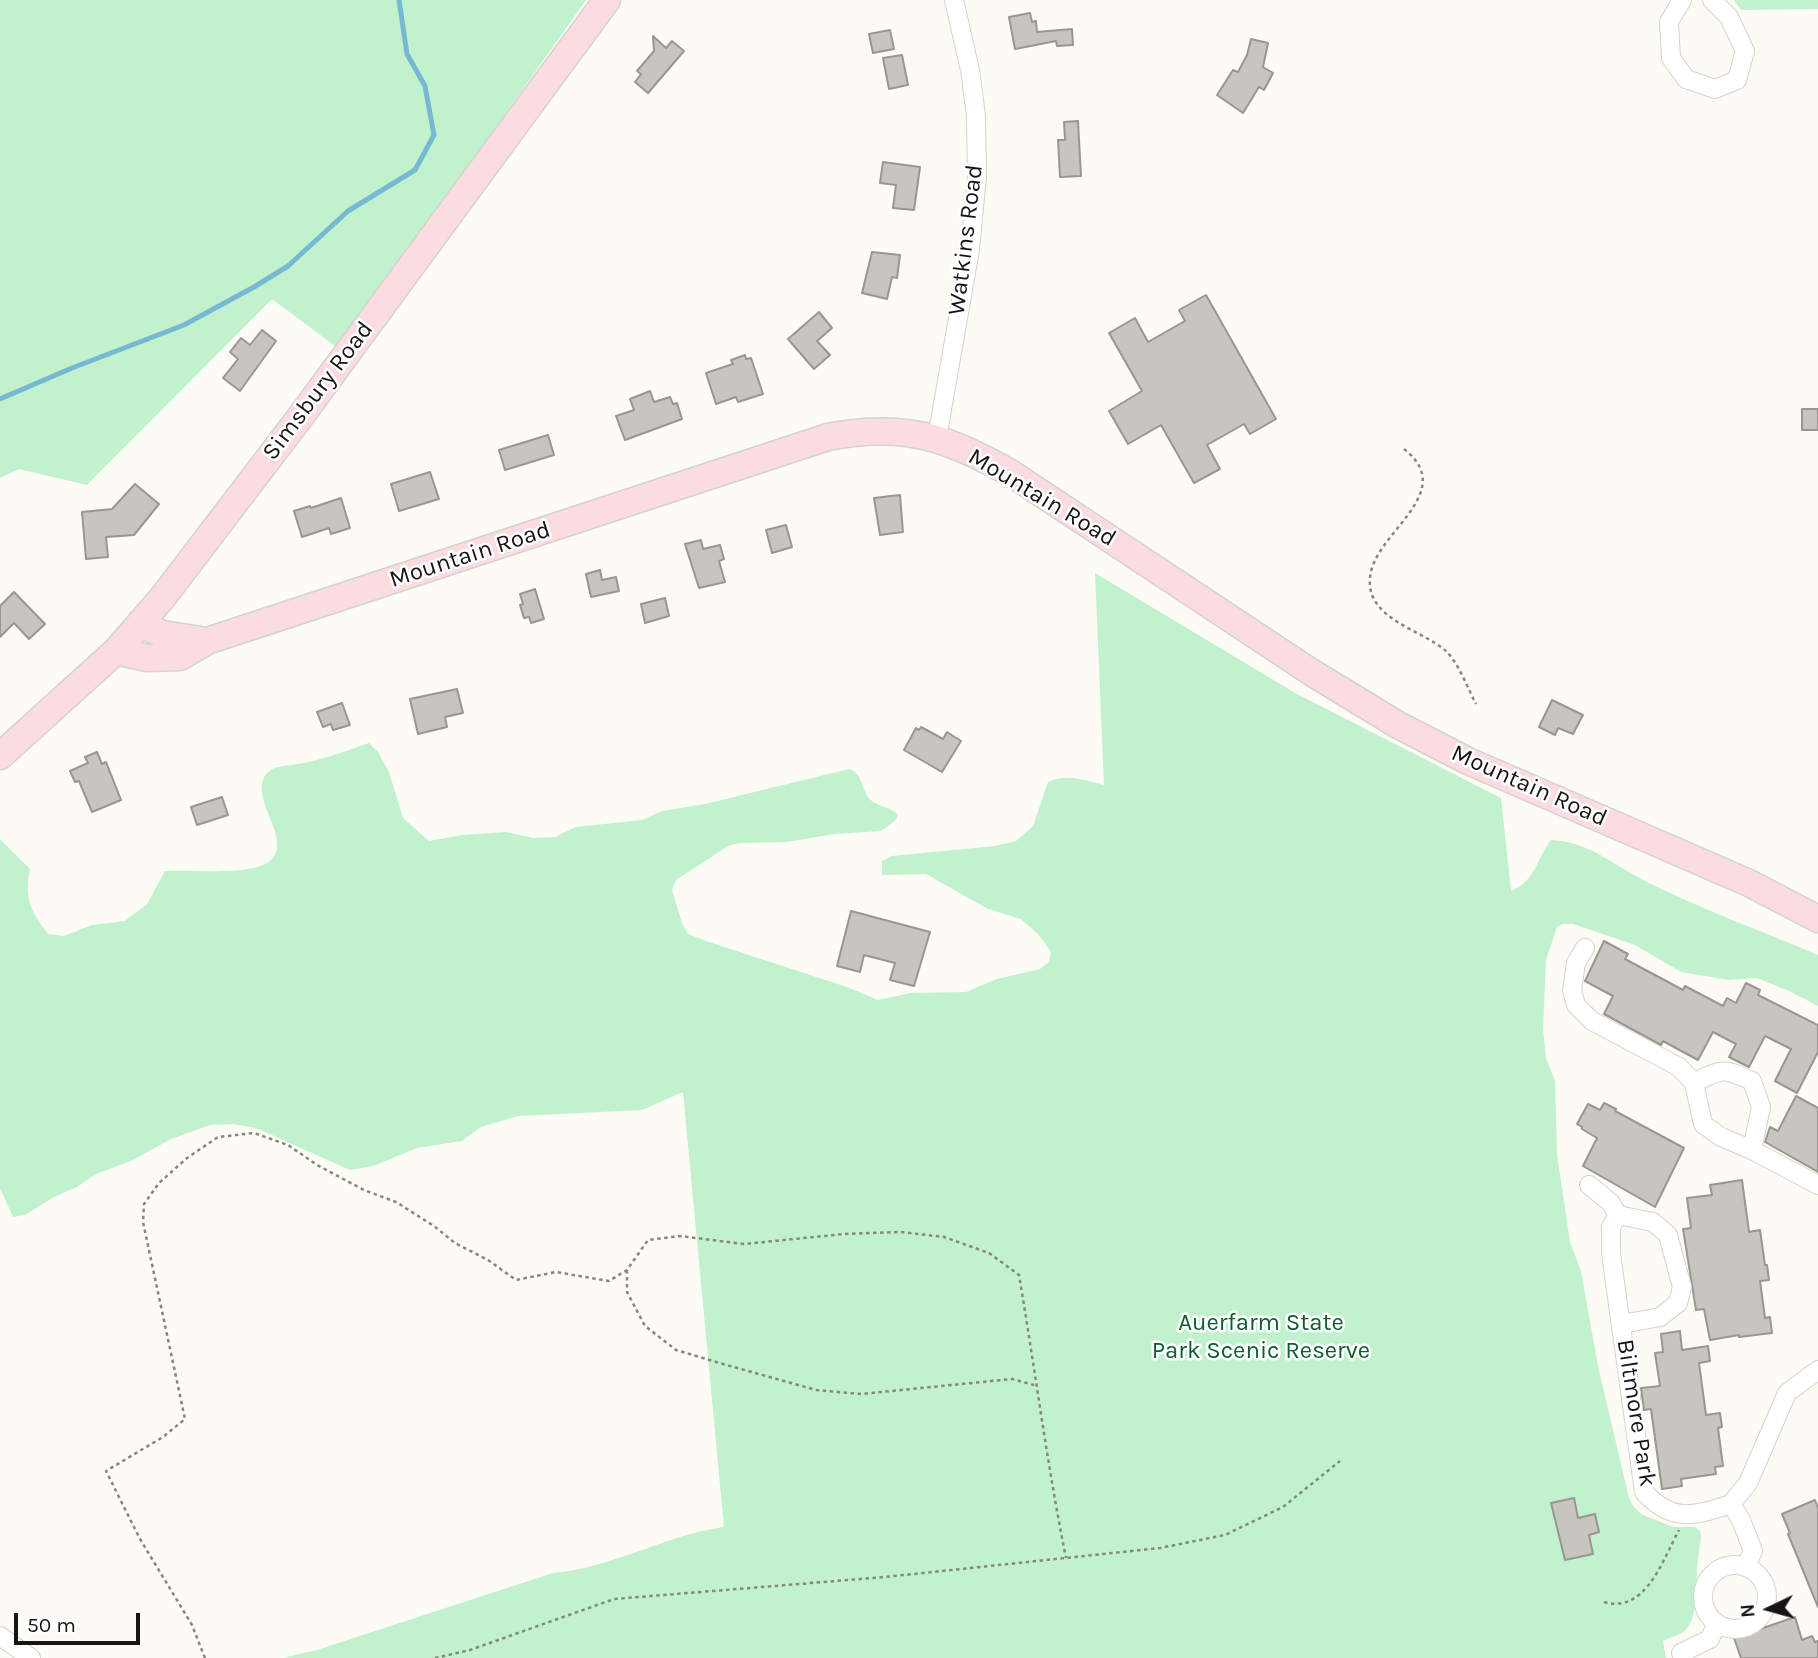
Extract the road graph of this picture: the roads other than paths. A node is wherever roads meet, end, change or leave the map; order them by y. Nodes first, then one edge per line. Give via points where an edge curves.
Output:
1 (607, 0) edge
2 (954, 0) edge
3 (1682, 0) edge
4 (1712, 0) edge
5 (937, 438) junction
6 (139, 623) junction
7 (207, 641) junction
8 (116, 651) junction
9 (0, 757) edge
10 (1818, 919) edge
11 (1585, 948) dead end
12 (1694, 1083) junction
13 (1752, 1150) junction
14 (1589, 1185) dead end
15 (1818, 1185) edge
16 (1618, 1215) junction
17 (1622, 1324) junction
18 (1818, 1370) edge
19 (1731, 1504) junction
20 (1745, 1567) junction
21 (1716, 1624) junction
22 (0, 1636) edge
23 (1681, 1653) dead end
24 (31, 1658) edge

1 - 6 main road, Simsbury Road via 301,416
2 - 5 street, Watkins Road via 970,69 978,176 970,250
3 - 4 street via 1669,22 1671,58 1686,79 1715,89 1737,79 1745,51 1730,17
5 - 7 main road, Mountain Road via 877,430 828,437
5 - 10 main road, Mountain Road via 1012,474 1398,725 1468,761 1749,883
6 - 7 main road, Mountain Road via 162,634
6 - 8 main road, Simsbury Road
7 - 8 main road, Mountain Road via 180,657 147,658
8 - 9 main road, Simsbury Road
11 - 12 street via 1576,964 1572,990 1576,1005 1592,1021 1679,1067
12 - 13 street via 1703,1124
12 - 13 street via 1717,1070 1752,1081 1761,1107
13 - 15 street
14 - 16 street
16 - 17 street, Biltmore Park via 1611,1227 1611,1254
16 - 17 street, Biltmore Park via 1653,1222 1668,1235 1682,1287 1678,1303 1660,1317
17 - 19 street, Biltmore Park via 1644,1492 1656,1505 1682,1515 1700,1515
18 - 19 street via 1787,1393 1748,1483
19 - 20 street via 1753,1551
20 - 21 street via 1725,1566 1708,1578 1704,1608
20 - 21 street via 1762,1580 1766,1590 1763,1612 1757,1621 1737,1630
21 - 23 street via 1710,1639
22 - 24 street

